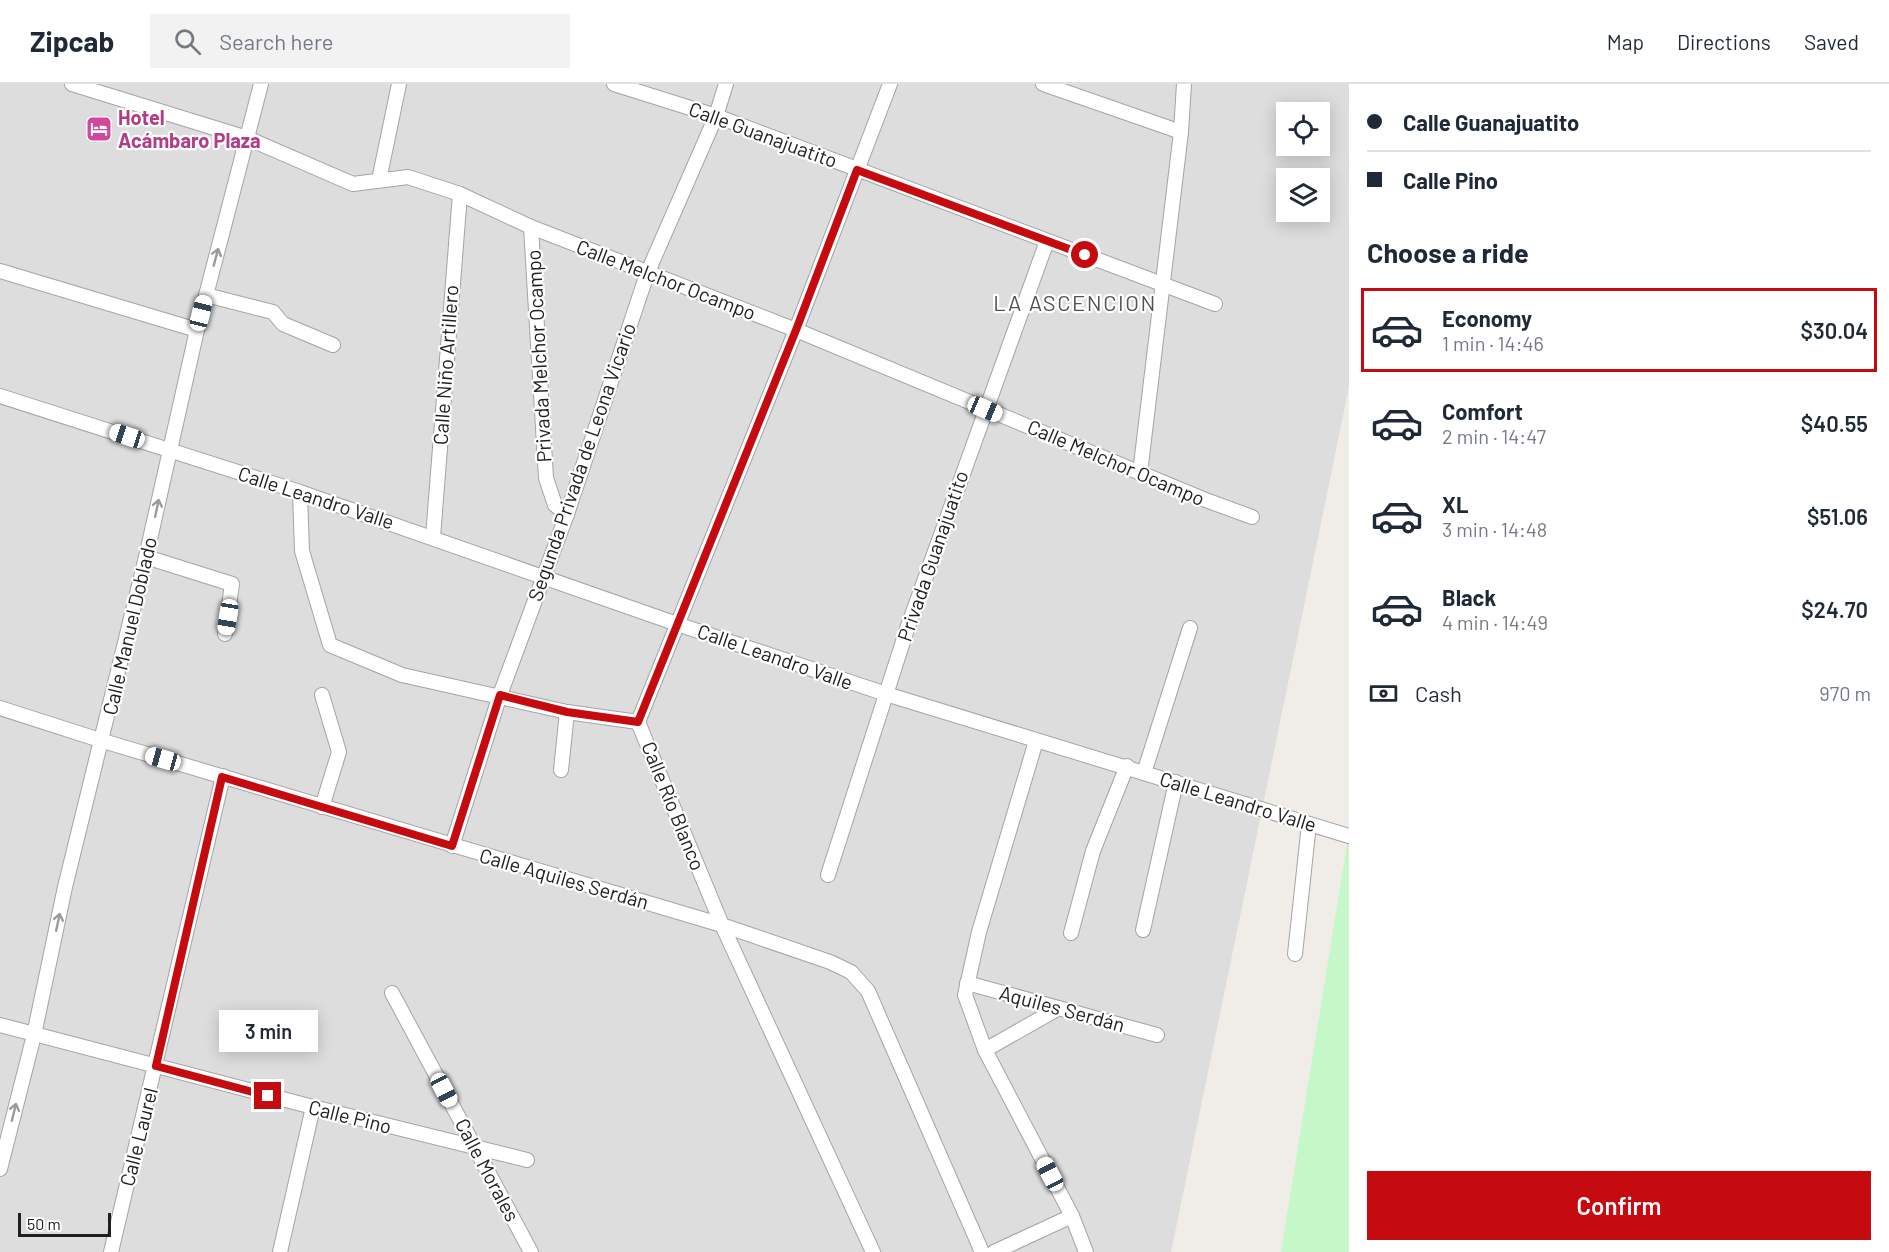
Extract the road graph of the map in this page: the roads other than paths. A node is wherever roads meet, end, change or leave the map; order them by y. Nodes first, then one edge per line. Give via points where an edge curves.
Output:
1 (72, 84) edge
2 (261, 84) edge
3 (399, 84) edge
4 (614, 84) edge
5 (726, 84) edge
6 (890, 84) edge
7 (1043, 84) edge
8 (1184, 84) edge
9 (716, 116) junction
10 (1181, 132) junction
11 (247, 138) junction
12 (857, 170) junction
13 (379, 180) junction
14 (460, 194) junction
15 (531, 227) junction
16 (1047, 241) junction
17 (0, 271) edge
18 (647, 274) junction
19 (1161, 284) junction
20 (206, 295) junction
21 (1215, 304) dead end
22 (196, 330) junction
23 (796, 330) junction
24 (333, 345) dead end
25 (0, 396) edge
26 (985, 409) junction
27 (170, 450) junction
28 (1140, 473) junction
29 (300, 492) junction
30 (567, 514) junction
31 (1252, 517) dead end
32 (433, 537) junction
33 (146, 557) junction
34 (544, 576) junction
35 (677, 624) junction
36 (1190, 628) dead end
37 (225, 634) dead end
38 (886, 694) junction
39 (322, 695) dead end
40 (500, 695) junction
41 (0, 708) edge
42 (567, 712) junction
43 (638, 722) junction
44 (103, 741) junction
45 (1036, 741) junction
46 (1127, 766) junction
47 (561, 770) dead end
48 (1144, 773) junction
49 (222, 777) junction
50 (1176, 782) junction
51 (322, 807) junction
52 (1309, 824) junction
53 (1349, 836) edge
54 (452, 846) junction
55 (828, 874) dead end
56 (722, 925) junction
57 (1143, 930) dead end
58 (1071, 933) dead end
59 (1295, 954) dead end
60 (967, 983) junction
61 (392, 993) dead end
62 (1059, 1008) junction
63 (0, 1025) edge
64 (34, 1035) junction
65 (1157, 1035) dead end
66 (985, 1050) junction
67 (156, 1066) junction
68 (313, 1107) junction
69 (474, 1148) junction
70 (527, 1160) dead end
71 (0, 1169) edge
72 (1072, 1216) junction
73 (1026, 1238) junction
74 (111, 1252) edge
75 (280, 1252) edge
76 (531, 1252) edge
77 (873, 1252) edge
78 (982, 1252) edge
79 (994, 1252) edge
80 (1032, 1252) edge
81 (1086, 1252) edge

1 - 11 street, Calle Melchor Ocampo
2 - 11 street, Calle Manuel Doblado
3 - 13 street
4 - 9 street, Calle Guanajuatito
5 - 9 street, Segunda Privada de Leona Vicario
6 - 12 street, Calle Río Blanco
7 - 10 street
8 - 10 street
9 - 12 street, Calle Guanajuatito
9 - 18 street, Segunda Privada de Leona Vicario
10 - 19 street
11 - 13 street, Calle Melchor Ocampo via 353,184
20 -> 11 street, Calle Manuel Doblado
12 - 16 street, Calle Guanajuatito
12 - 23 street, Calle Río Blanco
13 - 14 street, Calle Melchor Ocampo via 408,177
14 - 15 street, Calle Melchor Ocampo
14 - 32 street, Calle Niño Artillero
15 - 18 street, Calle Melchor Ocampo
15 - 30 street, Privada Melchor Ocampo via 546,478 555,505
16 - 19 street, Calle Guanajuatito
16 - 26 street, Privada Guanajuatito
17 - 22 street
18 - 23 street, Calle Melchor Ocampo
18 - 30 street, Segunda Privada de Leona Vicario
19 - 21 street, Calle Guanajuatito
19 - 28 street
20 - 22 street, Calle Manuel Doblado
20 - 24 street via 273,312 283,324
22 - 27 street, Calle Manuel Doblado
23 - 26 street, Calle Melchor Ocampo
23 - 35 street, Calle Río Blanco
25 - 27 street, Calle Leandro Valle
26 - 28 street, Calle Melchor Ocampo
26 - 38 street, Privada Guanajuatito
27 - 29 street, Calle Leandro Valle
33 -> 27 street, Calle Manuel Doblado
28 - 31 street, Calle Melchor Ocampo
29 - 32 street, Calle Leandro Valle
29 - 40 street via 302,550 330,645 402,675
30 - 34 street, Segunda Privada de Leona Vicario
32 - 34 street, Calle Leandro Valle
33 - 37 street via 232,584
33 - 44 street, Calle Manuel Doblado
34 - 35 street, Calle Leandro Valle
34 - 40 street, Segunda Privada de Leona Vicario
35 - 38 street, Calle Leandro Valle
35 - 43 street, Calle Río Blanco
36 - 48 street
38 - 45 street, Calle Leandro Valle
38 - 55 street, Privada Guanajuatito
39 - 51 street via 339,752
40 - 42 street
40 - 54 street, Segunda Privada de Leona Vicario
41 - 44 street, Calle Aquiles Serdán
42 - 43 street
42 - 47 street
43 - 56 street, Calle Río Blanco
44 - 49 street, Calle Aquiles Serdán
64 -> 44 street, Calle Manuel Doblado via 65,887
45 - 46 street, Calle Leandro Valle
45 - 60 street
46 - 48 street, Calle Leandro Valle
46 - 58 street via 1093,851
48 - 50 street, Calle Leandro Valle
49 - 51 street, Calle Aquiles Serdán
49 - 67 street, Calle Laurel
50 - 52 street, Calle Leandro Valle
50 - 57 street
51 - 54 street, Calle Aquiles Serdán
52 - 53 street, Calle Leandro Valle
52 - 59 street
54 - 56 street, Calle Aquiles Serdán
56 - 77 street, Calle Río Blanco
56 - 78 street, Calle Aquiles Serdán via 830,962 851,972 868,991
60 - 62 street, Aquiles Serdán
60 - 66 street via 965,995
61 - 69 street, Calle Morales
62 - 65 street, Aquiles Serdán
62 - 66 street
63 - 64 street, Calle Pino
64 - 67 street, Calle Pino
71 -> 64 street, Calle Manuel Doblado
66 - 72 street
67 - 68 street, Calle Pino
67 - 74 street, Calle Laurel
68 - 69 street, Calle Pino
68 - 75 street
69 - 70 street, Calle Pino
69 - 76 street, Calle Morales
72 - 73 street
72 - 81 street
73 - 79 street
73 - 80 street

